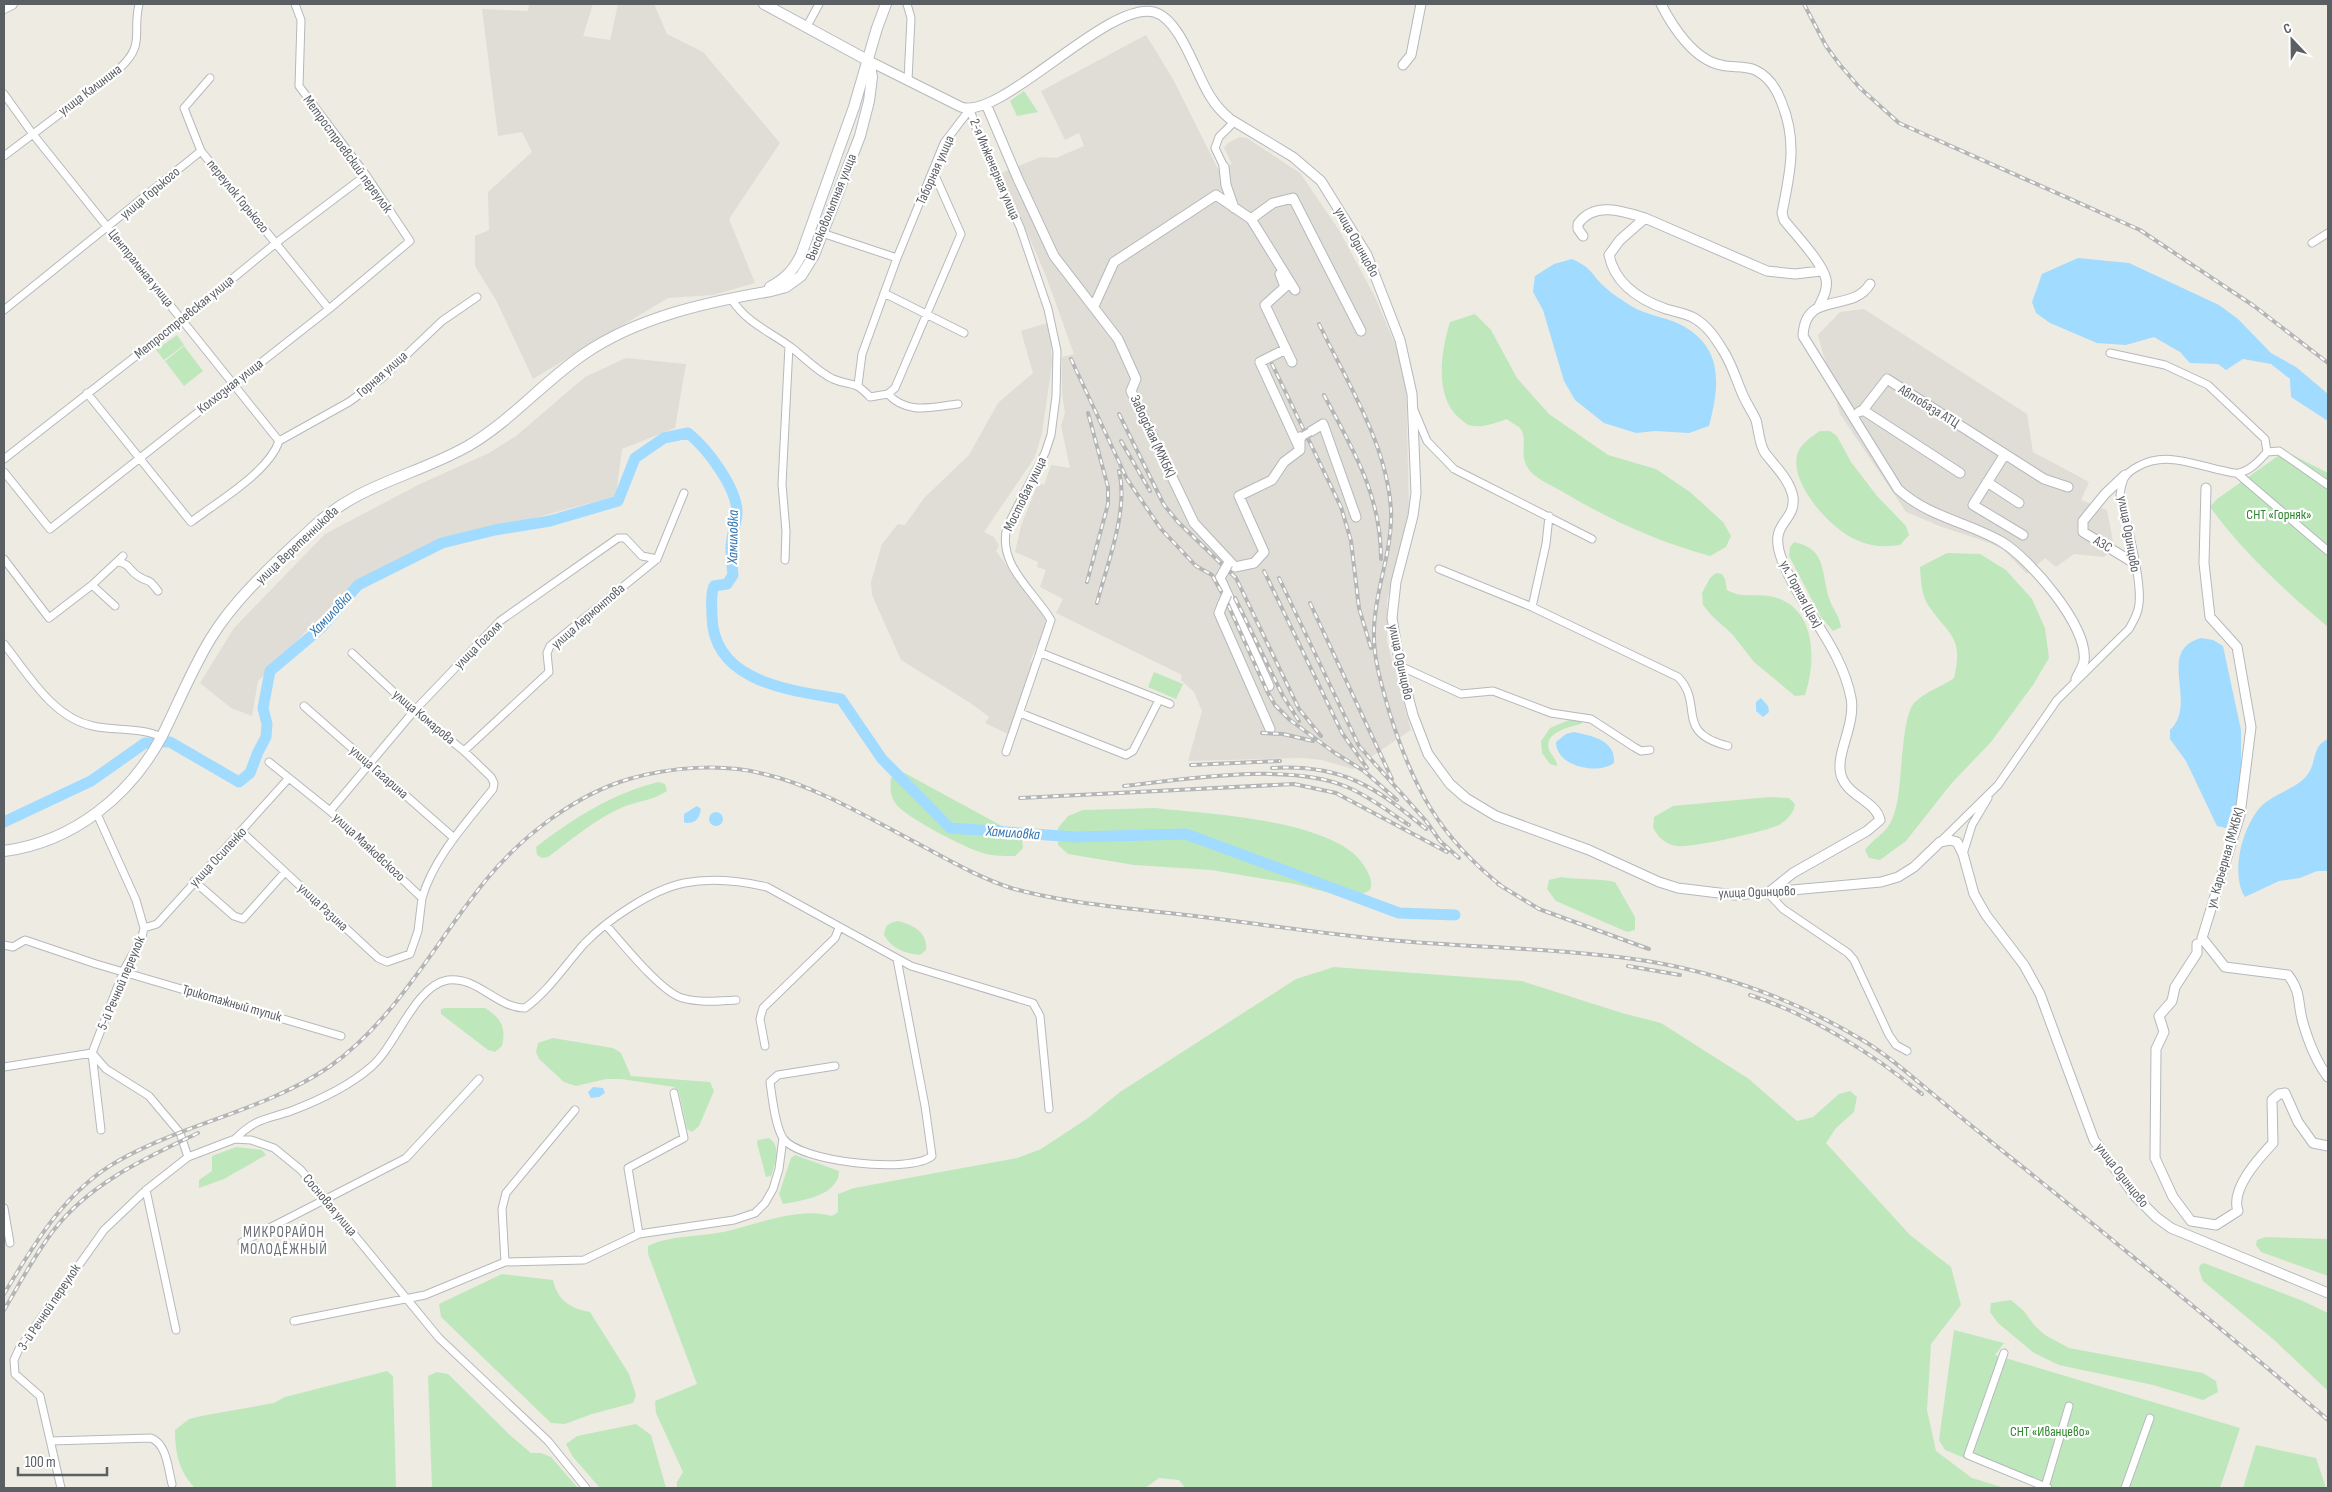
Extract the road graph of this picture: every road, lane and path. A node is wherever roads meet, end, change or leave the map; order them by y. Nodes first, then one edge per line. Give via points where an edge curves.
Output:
1 (12, 4) edge
2 (139, 4) edge
3 (295, 4) edge
4 (764, 4) edge
5 (819, 4) edge
6 (886, 4) edge
7 (907, 4) edge
8 (1421, 4) edge
9 (1660, 4) edge
10 (4, 8) edge
11 (1154, 8) edge
12 (806, 28) junction
13 (869, 61) junction
14 (1403, 65) dead end
15 (210, 78) dead end
16 (908, 80) junction
17 (4, 94) edge
18 (986, 104) junction
19 (970, 109) junction
20 (1234, 122) junction
21 (32, 133) junction
22 (201, 151) junction
23 (4, 156) edge
24 (1224, 167) joint
25 (933, 171) junction
26 (366, 175) junction
27 (1234, 208) junction
28 (1645, 218) junction
29 (1251, 219) junction
30 (108, 228) junction
31 (822, 233) junction
32 (2328, 233) edge
33 (1582, 236) dead end
34 (410, 241) joint
35 (276, 243) junction
36 (2312, 243) dead end
37 (1273, 254) junction
38 (897, 258) junction
39 (1821, 271) junction
40 (1870, 284) dead end
41 (1295, 290) dead end
42 (884, 293) junction
43 (755, 294) junction
44 (477, 298) dead end
45 (732, 300) junction
46 (1094, 306) junction
47 (1819, 306) junction
48 (329, 309) junction
49 (4, 310) edge
50 (928, 314) junction
51 (182, 320) junction
52 (1361, 331) dead end
53 (964, 333) dead end
54 (789, 346) junction
55 (1286, 349) junction
56 (2110, 353) dead end
57 (1292, 362) dead end
58 (232, 383) junction
59 (858, 385) junction
60 (87, 393) junction
61 (888, 394) junction
62 (1056, 396) joint
63 (958, 404) dead end
64 (1412, 405) junction
65 (1863, 410) junction
66 (1852, 416) junction
67 (279, 440) junction
68 (1300, 450) junction
69 (2267, 452) junction
70 (2005, 454) junction
71 (4, 459) edge
72 (140, 459) junction
73 (4, 472) edge
74 (1960, 473) dead end
75 (2238, 474) junction
76 (2125, 475) junction
77 (1988, 482) junction
78 (2328, 485) edge
79 (2068, 487) dead end
80 (2206, 488) dead end
81 (684, 493) dead end
82 (2019, 503) dead end
83 (1550, 516) junction
84 (1356, 517) dead end
85 (2023, 535) dead end
86 (1592, 539) dead end
87 (2328, 551) edge
88 (123, 556) dead end
89 (4, 559) edge
90 (656, 559) junction
91 (785, 560) dead end
92 (118, 562) junction
93 (2134, 563) junction
94 (1227, 566) junction
95 (1439, 568) dead end
96 (92, 585) junction
97 (158, 591) dead end
98 (1226, 597) junction
99 (116, 606) dead end
100 (1532, 607) junction
101 (4, 644) edge
102 (352, 653) dead end
103 (1041, 654) junction
104 (1400, 666) junction
105 (2076, 679) junction
106 (1269, 686) dead end
107 (1159, 700) junction
108 (1170, 704) dead end
109 (304, 706) dead end
110 (414, 711) junction
111 (1020, 713) junction
112 (1270, 729) dead end
113 (161, 737) junction
114 (1728, 746) dead end
115 (1650, 750) dead end
116 (464, 751) junction
117 (1006, 752) dead end
118 (269, 762) dead end
119 (369, 762) junction
120 (288, 779) junction
121 (1998, 785) junction
122 (330, 812) junction
123 (97, 814) junction
124 (242, 832) junction
125 (454, 838) junction
126 (1940, 842) junction
127 (4, 851) edge
128 (1963, 854) junction
129 (285, 872) junction
130 (194, 881) junction
131 (1768, 893) junction
132 (422, 898) junction
133 (606, 925) junction
134 (144, 928) junction
135 (839, 928) junction
136 (2197, 944) dead end
137 (4, 945) edge
138 (897, 959) junction
139 (124, 970) junction
140 (736, 1000) dead end
141 (342, 1036) dead end
142 (765, 1046) dead end
143 (1907, 1051) dead end
144 (92, 1053) junction
145 (836, 1066) dead end
146 (4, 1067) edge
147 (2328, 1077) edge
148 (479, 1078) dead end
149 (674, 1093) dead end
150 (1048, 1109) dead end
151 (575, 1110) dead end
152 (101, 1130) dead end
153 (783, 1138) junction
154 (235, 1140) junction
155 (2328, 1146) edge
156 (188, 1157) junction
157 (146, 1190) junction
158 (326, 1199) junction
159 (4, 1208) edge
160 (640, 1234) junction
161 (242, 1242) dead end
162 (10, 1244) dead end
163 (504, 1262) junction
164 (2328, 1293) edge
165 (407, 1299) junction
166 (294, 1321) dead end
167 (176, 1330) dead end
168 (2004, 1353) dead end
169 (2069, 1406) dead end
170 (2150, 1418) dead end
171 (51, 1441) junction
172 (172, 1484) dead end
173 (61, 1488) edge
174 (586, 1488) edge
175 (2047, 1488) edge
176 (2125, 1488) edge

1 - 10 main road
2 - 21 street, улица Калинина via 135,22 138,39 133,56
3 - 26 street, Метростроевский переулок via 301,20 299,86
4 - 12 main road, 2-я Инженерная улица
5 - 12 street
6 - 13 main road, Высоковольтная улица
7 - 16 street via 911,18
8 - 14 street via 1411,54
9 - 39 street via 1672,24 1706,60 1753,69 1764,75 1776,90 1792,135 1791,168 1782,213
11 - 18 street via 1114,22
11 - 20 street, улица Одинцово via 1174,28 1212,100
12 - 13 main road, 2-я Инженерная улица
13 - 16 street, 2-я Инженерная улица
13 - 31 main road, Высоковольтная улица via 872,77 860,136
13 - 43 main road, Высоковольтная улица via 802,256 784,280
15 - 22 street, переулок Горького via 184,108
16 - 19 street, 2-я Инженерная улица
17 - 21 street, Центральная улица
18 - 19 street
18 - 46 street, Заводская (МЖБК) via 1054,256
19 - 25 street, Таборная улица via 944,143
19 - 62 street, 2-я Инженерная улица via 1020,227 1048,309 1057,351
20 - 24 street via 1219,137 1215,148
20 - 64 street, улица Одинцово via 1307,168 1321,181 1346,218 1368,256 1400,340 1410,376
21 - 23 street, улица Калинина
21 - 30 street, Центральная улица
22 - 30 street, улица Горького
22 - 35 street, переулок Горького
24 - 27 street
25 - 38 street, Таборная улица
25 - 50 street via 961,234
26 - 34 street, Метростроевский переулок
26 - 35 street, Метростроевская улица
27 - 29 street
27 - 46 street via 1216,195 1141,242 1114,262
28 - 33 street via 1623,211 1597,210 1578,224
28 - 39 street via 1767,271 1795,274
28 - 131 street, ул. Горная (Цех) via 1611,249 1610,263 1625,286 1643,300 1683,313 1707,327 1725,354 1756,421 1765,452 1785,478 1792,494 1792,507 1778,532 1776,543 1803,604 1840,660 1848,681 1852,721 1840,773 1850,790 1879,815 1877,824
29 - 37 street
29 - 52 street via 1273,203 1293,198
30 - 49 street, улица Горького
30 - 51 street, Центральная улица
31 - 38 street
31 - 43 main road, Высоковольтная улица via 801,276 786,287
32 - 36 street
34 - 48 street, Колхозная улица
35 - 48 street, переулок Горького
35 - 51 street, Метростроевская улица
37 - 41 street
37 - 55 street via 1285,287 1265,305
38 - 42 street, Таборная улица
39 - 47 street via 1826,279 1825,293
40 - 47 street via 1857,298
42 - 50 street
42 - 59 street, Таборная улица via 862,354
43 - 45 main road, улица Веретенникова
44 - 67 street, Горная улица via 442,321 382,378 350,402
45 - 54 street via 742,314
45 - 113 main road, улица Веретенникова via 668,315 601,343 483,437 444,458 369,488 331,510 227,615 211,638
46 - 94 street, Заводская (МЖБК) via 1118,339 1136,379 1131,391 1194,523
47 - 66 street, улица Одинцово via 1803,323 1803,336
48 - 58 street, Колхозная улица
50 - 53 street
50 - 61 street via 895,388
51 - 58 street, Центральная улица
51 - 60 street, Метростроевская улица
54 - 59 street via 833,379
54 - 91 street via 782,484
55 - 57 street
55 - 68 street via 1260,362
56 - 69 street via 2165,365 2208,385 2265,439
58 - 67 street, Центральная улица
58 - 72 street, Колхозная улица
59 - 61 street via 870,397
60 - 71 street, Метростроевская улица
60 - 72 street
61 - 63 street via 906,408
62 - 103 street, Мостовая улица via 1045,452 1004,537 1014,568 1051,620
64 - 83 street via 1427,441 1454,469
64 - 104 street, улица Одинцово via 1416,493 1392,603 1394,640
65 - 66 street, Автобаза АТЦ
65 - 70 street, Автобаза АТЦ via 1887,379
65 - 74 street
66 - 105 street, улица Одинцово via 1898,489 1910,500 2004,544 2042,579 2076,626 2084,661
67 - 72 street via 276,451 257,471 191,522
68 - 84 street via 1300,437 1323,424
68 - 94 street via 1284,462 1272,480 1239,496 1264,552 1254,562
69 - 75 street via 2254,466
69 - 78 street via 2280,451
70 - 77 street
70 - 79 street, Автобаза АТЦ via 2044,479
72 - 73 street, Колхозная улица via 50,529
75 - 76 street, улица Одинцово via 2177,458 2142,464
75 - 87 street
76 - 93 street, улица Одинцово via 2120,495
76 - 93 street, АЗС via 2083,521 2083,532
77 - 82 street
77 - 85 street via 1973,505
80 - 147 street, ул. Карьерная (МЖБК) via 2204,563 2210,617 2237,647 2251,727 2240,815 2202,938 2226,967 2288,975 2300,997 2303,1025
81 - 90 street, улица Лермонтова
83 - 86 street
83 - 100 street
88 - 92 street
89 - 96 street via 49,618
90 - 110 street, улица Гоголя via 642,556 625,538 618,538 500,621
90 - 116 street, улица Лермонтова via 550,646 547,653 549,672
92 - 96 street
92 - 97 street via 127,564 138,576 150,580
93 - 105 street, улица Одинцово via 2139,602 2136,616 2129,629
94 - 98 street via 1220,578
95 - 100 street
96 - 99 street
98 - 106 street
98 - 112 street via 1219,613
100 - 114 street via 1678,678 1687,688 1690,714 1697,730 1713,742
101 - 113 street via 51,702 67,715 91,726
102 - 110 street, улица Комарова
103 - 107 street
103 - 111 street, Мостовая улица
104 - 115 street via 1460,694 1493,691 1551,713 1591,719 1641,751
104 - 131 street, улица Одинцово via 1413,716 1428,754 1450,784 1482,809 1589,850 1659,882 1718,894
105 - 121 street, улица Одинцово via 2038,725
107 - 108 street
107 - 111 street via 1134,751 1126,755
109 - 119 street, улица Гагарина
110 - 116 street, улица Комарова
110 - 119 street, улица Гоголя
111 - 117 street, Мостовая улица
113 - 123 main road, улица Веретенникова via 122,792
116 - 125 street, улица Комарова via 494,783 493,789
118 - 120 street, улица Маяковского
119 - 122 street, улица Гоголя
119 - 125 street, улица Гагарина
120 - 122 street, улица Маяковского
120 - 124 street, улица Осипенко
121 - 126 street, улица Одинцово
121 - 128 street via 1972,825
122 - 132 street, улица Маяковского
123 - 127 main road, улица Веретенникова via 55,836
123 - 134 street, 5-й Речной переулок via 136,900
124 - 129 street, улица Разина
124 - 130 street, улица Осипенко
125 - 132 street via 425,886
126 - 128 street via 1957,842
126 - 131 street, улица Одинцово via 1914,867 1898,877 1881,882
128 - 164 street, улица Одинцово via 1974,894 2024,965 2040,994 2094,1140 2135,1196 2171,1228
129 - 130 street via 243,919 234,916
129 - 132 street, улица Разина via 378,958 387,962 410,954 418,931
130 - 134 street, улица Осипенко via 157,924
131 - 143 street via 1783,908 1848,953 1889,1035 1896,1045
133 - 135 street via 666,890 703,882 751,883 767,887
133 - 140 street via 649,973 679,998 704,1002
133 - 154 street via 525,1008 505,1002 468,982 447,980 430,988 385,1052 356,1078 312,1102 252,1123
134 - 139 street, 5-й Речной переулок
135 - 138 street
135 - 142 street via 835,938 763,1008 760,1019
136 - 155 street via 2197,953 2176,987 2172,1002 2159,1016 2164,1032 2156,1050 2155,1158 2179,1206 2191,1221 2216,1225 2238,1211 2236,1205 2248,1171 2273,1142 2272,1100 2279,1094 2285,1093 2298,1122 2313,1143
137 - 139 street, Трикотажный тупик via 12,947 25,940
138 - 150 street via 935,975 1033,1003 1040,1016
138 - 153 street via 932,1156 911,1164 858,1164 817,1155
139 - 141 street, Трикотажный тупик
139 - 144 street, 5-й Речной переулок
144 - 146 street
144 - 152 street, 5-й Речной переулок
144 - 156 street via 106,1069 149,1096 180,1133
145 - 153 street via 772,1078 771,1091
148 - 158 street via 406,1158
149 - 160 street via 684,1138 628,1168
151 - 163 street via 506,1193 502,1209
153 - 160 street via 773,1189 765,1204 755,1213 734,1220
154 - 156 street, Сосновая улица
154 - 158 street, Сосновая улица via 251,1140 274,1148 301,1170
156 - 157 street, 3-й Речной переулок
157 - 167 street
157 - 171 street, 3-й Речной переулок via 90,1247 19,1348 14,1360 14,1374 40,1396
158 - 161 street
158 - 165 street, Сосновая улица
159 - 162 street
160 - 163 street via 584,1260
163 - 165 street via 425,1295
165 - 166 street
165 - 174 street, Сосновая улица via 439,1338 548,1441
168 - 175 street via 1968,1455
169 - 175 street
170 - 176 street
171 - 172 street via 151,1438 162,1448
171 - 173 street, 3-й Речной переулок

